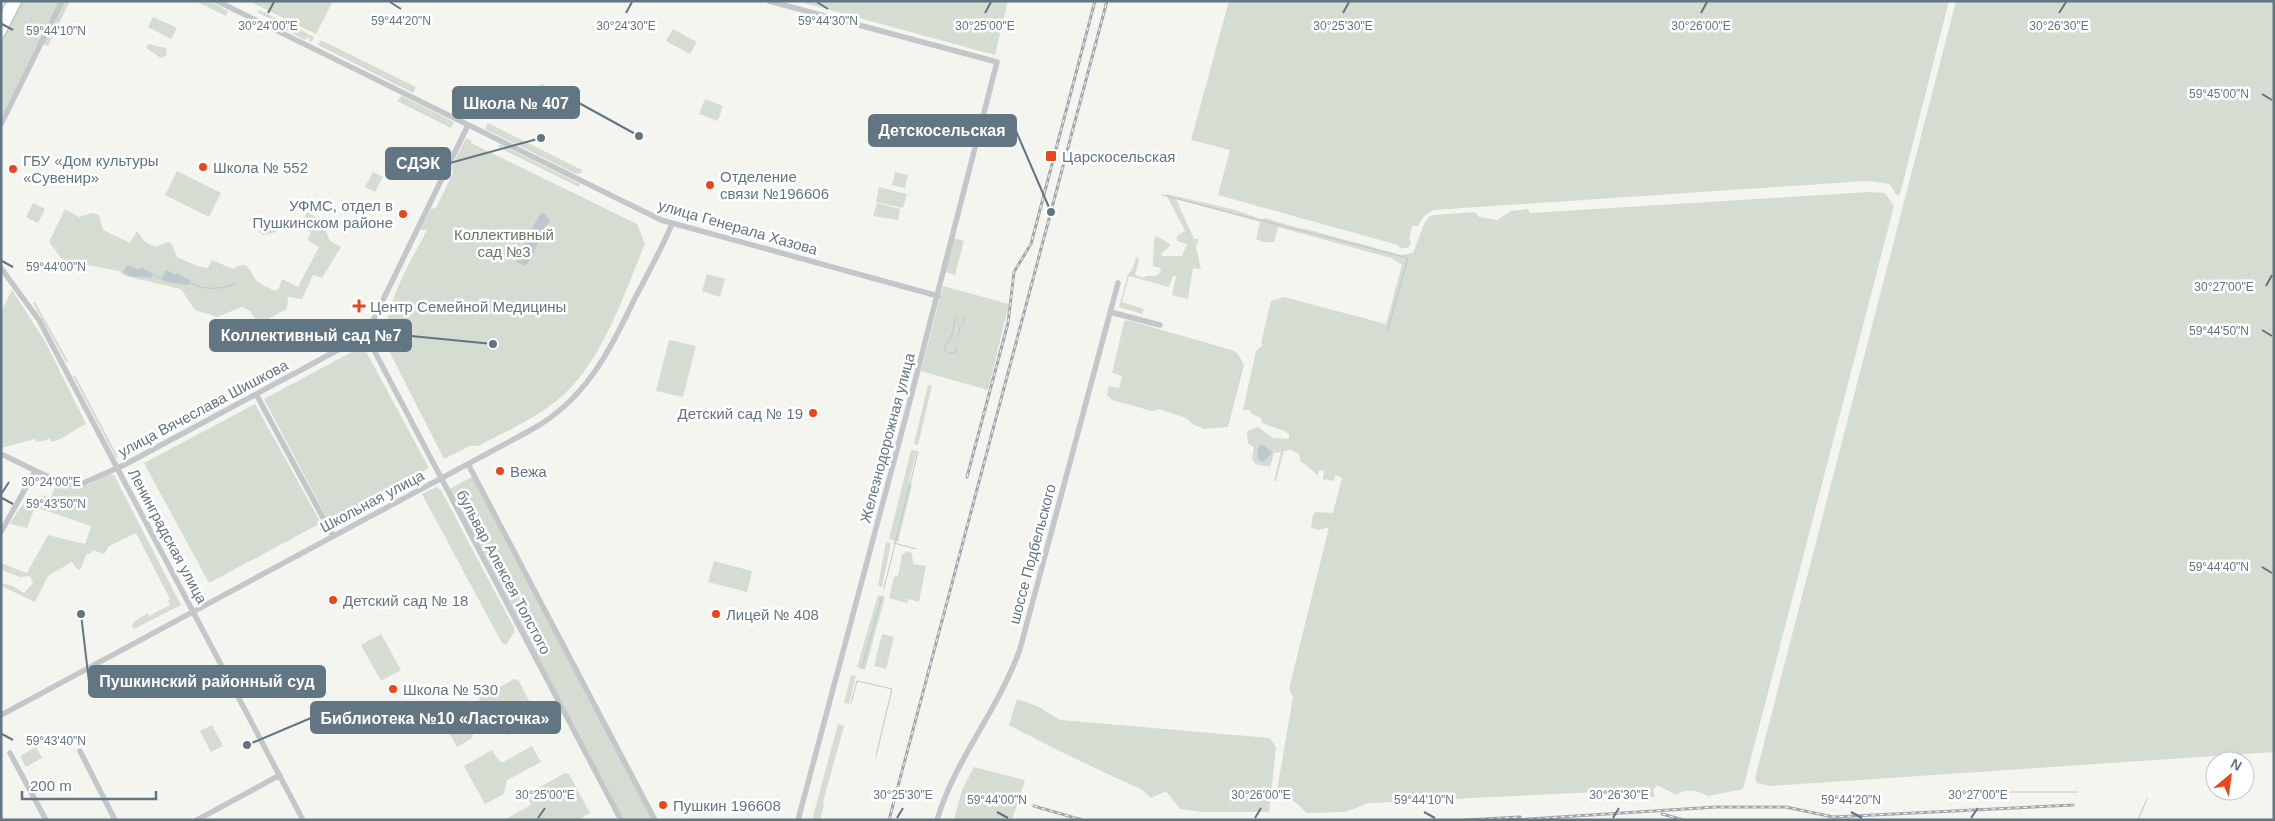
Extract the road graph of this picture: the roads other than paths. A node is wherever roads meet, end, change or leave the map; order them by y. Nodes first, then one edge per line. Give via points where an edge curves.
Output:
1 (11, 1) edge
2 (18, 1) edge
3 (62, 1) edge
4 (217, 1) edge
5 (769, 1) edge
6 (1, 20) edge
7 (1, 34) edge
8 (1, 124) edge
9 (468, 125) junction
10 (672, 224) junction
11 (1, 268) edge
12 (1118, 283) dead end
13 (938, 296) junction
14 (1110, 312) junction
15 (1160, 324) dead end
16 (366, 334) junction
17 (256, 394) junction
18 (1, 454) edge
19 (468, 464) junction
20 (117, 467) junction
21 (35, 471) junction
22 (440, 478) junction
23 (1, 532) edge
24 (332, 536) junction
25 (193, 611) junction
26 (1, 715) edge
27 (80, 751) dead end
28 (10, 753) dead end
29 (280, 775) junction
30 (198, 819) edge
31 (46, 820) edge
32 (115, 820) edge
33 (303, 820) edge
34 (621, 820) edge
35 (655, 820) edge
36 (798, 820) edge
37 (937, 820) edge

1 - 6 main road
2 - 7 main road
3 - 8 street
4 - 9 street, улица Генерала Хазова
5 - 13 street, Железнодорожная улица via 997,62
9 - 10 street, улица Генерала Хазова
9 - 16 street
10 - 13 street, улица Генерала Хазова
10 - 19 street, Школьная улица via 611,347 586,385 543,423
11 - 20 street, Ленинградская улица via 39,320
12 - 14 street, шоссе Подбельского
13 - 36 street, Железнодорожная улица
14 - 15 street
14 - 37 street, шоссе Подбельского via 1012,673 953,782
16 - 17 street, улица Вячеслава Шишкова
16 - 22 street, бульвар Алексея Толстого
17 - 20 street, улица Вячеслава Шишкова
17 - 24 street
18 - 21 street, улица Вячеслава Шишкова
19 - 22 street, Школьная улица
19 - 35 street, бульвар Алексея Толстого
20 - 21 street, улица Вячеслава Шишкова via 71,486
20 - 25 street, Ленинградская улица
21 - 23 street
22 - 24 street, Школьная улица
22 - 34 street, бульвар Алексея Толстого
24 - 25 street, Школьная улица
25 - 26 street, Школьная улица
25 - 29 street, Ленинградская улица
27 - 32 street
28 - 31 street
29 - 30 street
29 - 33 street, Ленинградская улица

